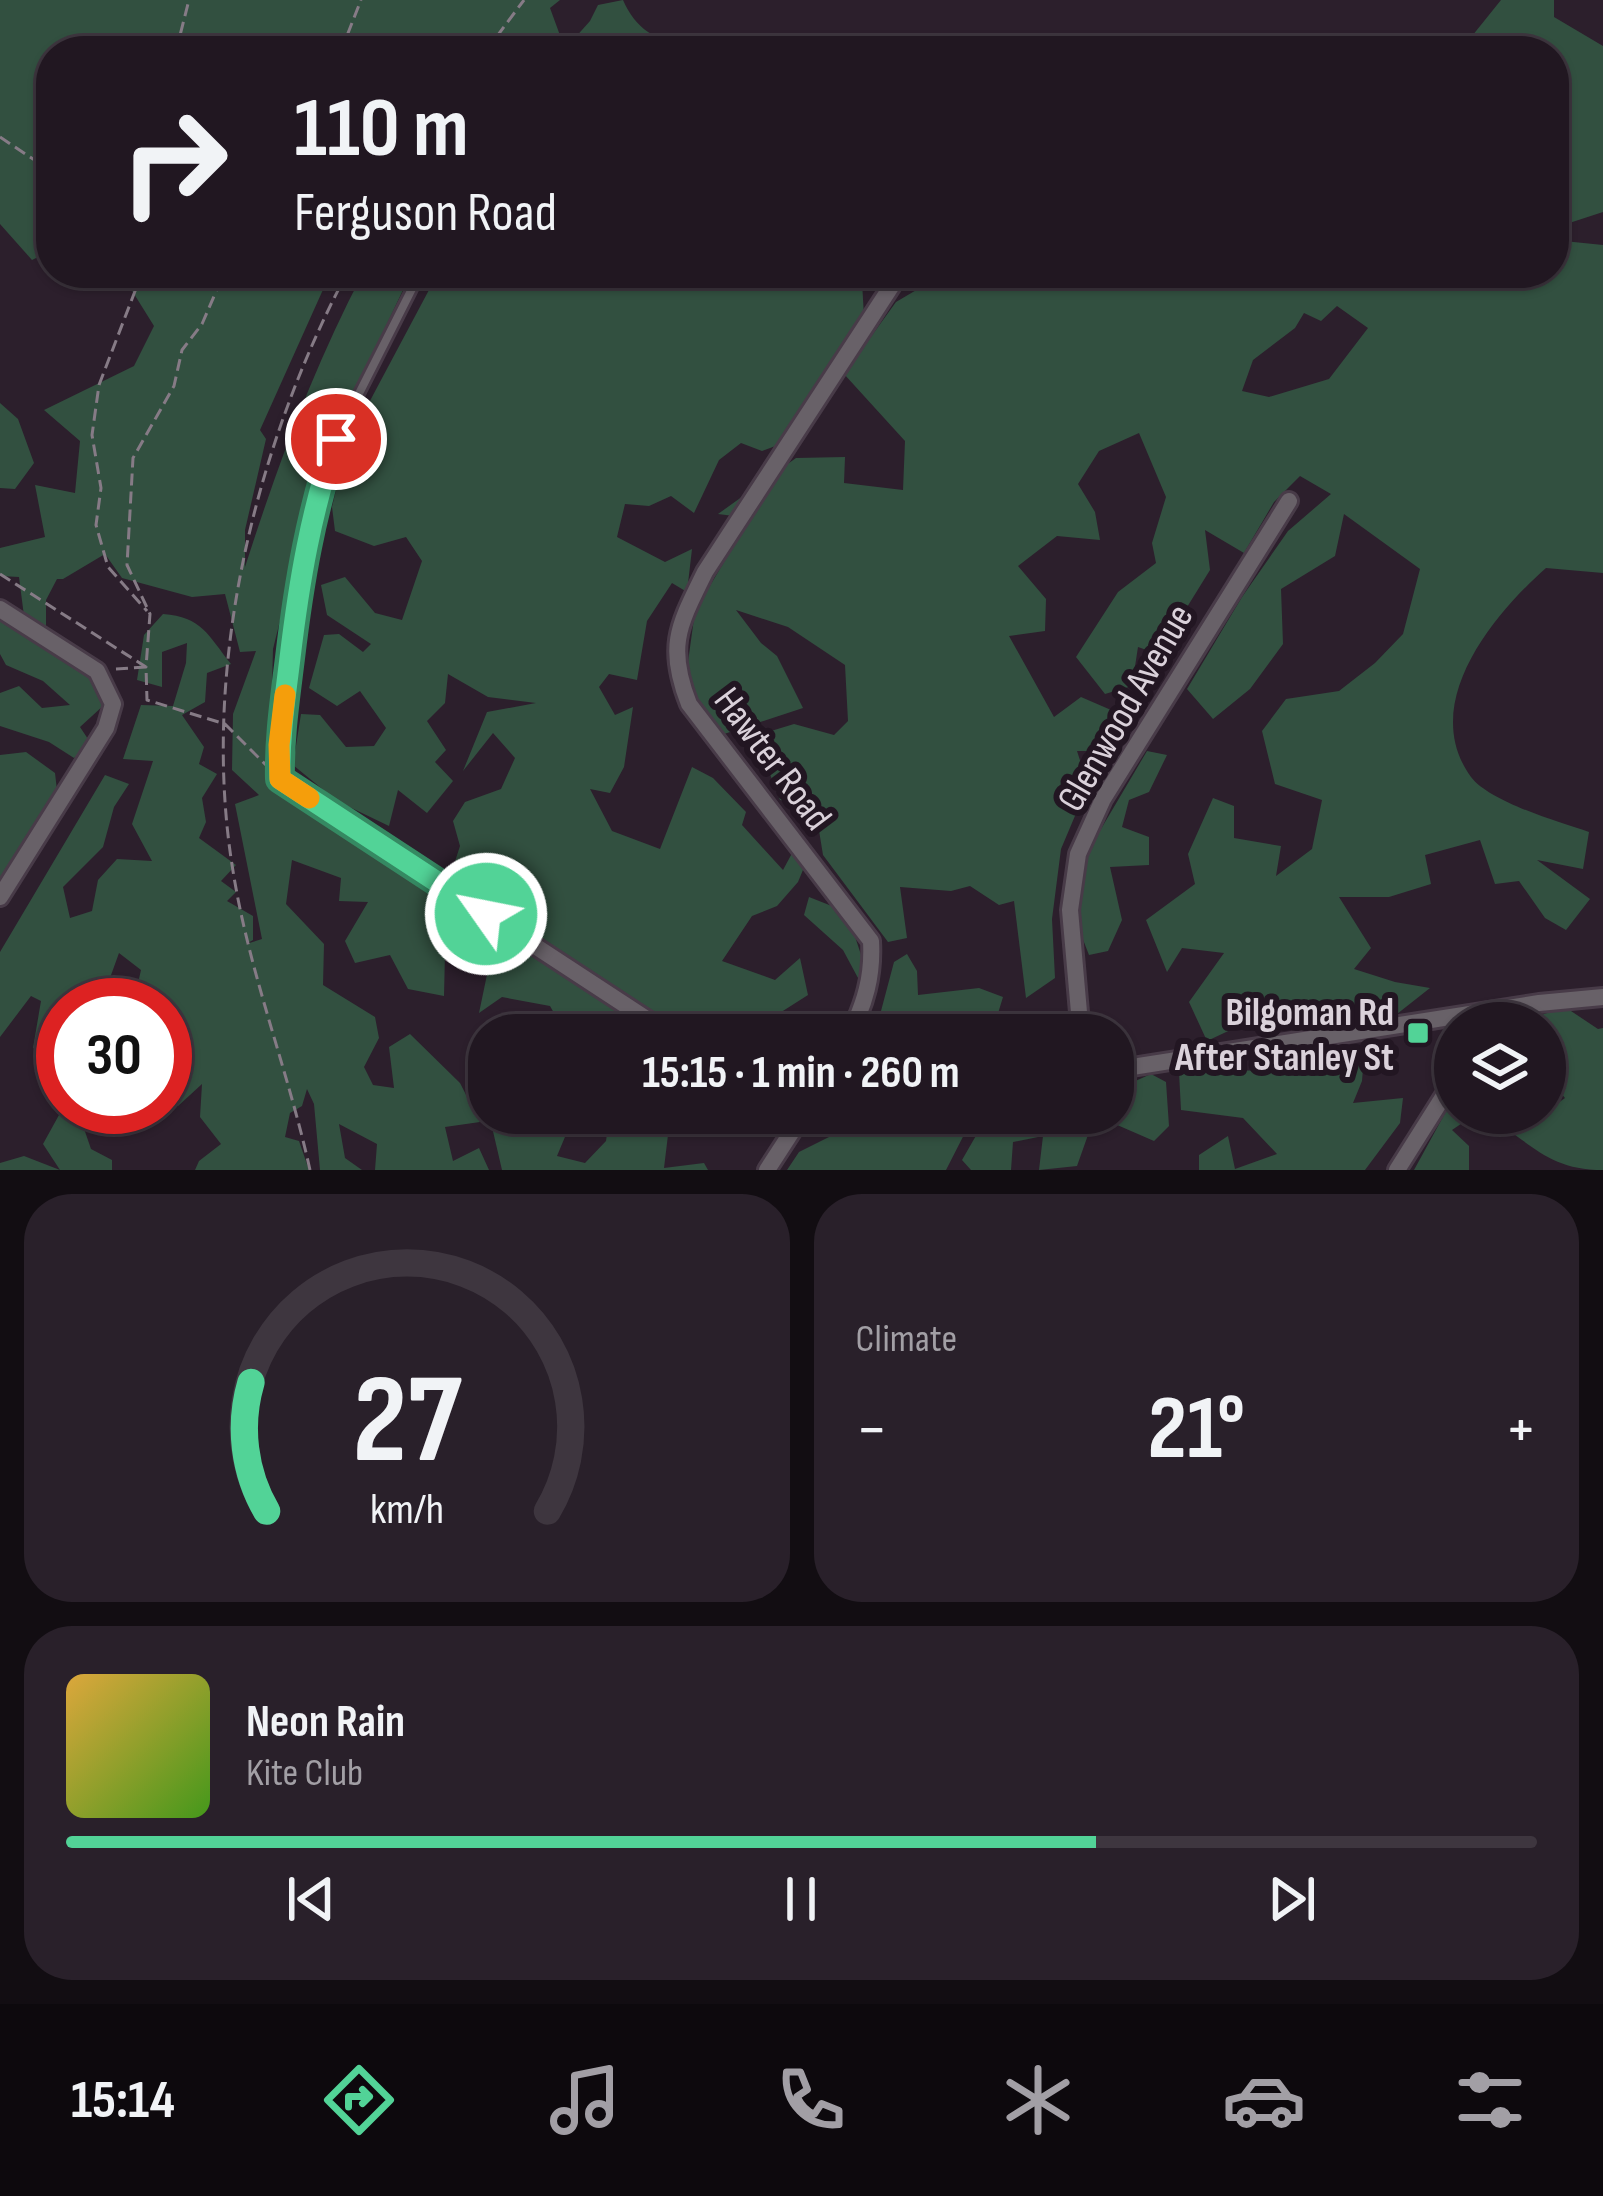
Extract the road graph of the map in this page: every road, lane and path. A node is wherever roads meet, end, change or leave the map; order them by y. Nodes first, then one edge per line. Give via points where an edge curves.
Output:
1 (189, 0) edge
2 (361, 0) edge
3 (524, 0) edge
4 (180, 36) edge
5 (347, 36) edge
6 (497, 36) edge
7 (0, 137) edge
8 (36, 161) edge
9 (136, 288) edge
10 (218, 288) edge
11 (339, 288) edge
12 (412, 288) edge
13 (891, 288) edge
14 (1289, 501) dead end
15 (0, 574) edge
16 (0, 608) edge
17 (150, 614) junction
18 (146, 667) junction
19 (97, 670) junction
20 (225, 724) junction
21 (280, 779) junction
22 (0, 897) edge
23 (1603, 997) edge
24 (1550, 1002) edge
25 (639, 1014) edge
26 (860, 1014) edge
27 (1079, 1014) edge
28 (1434, 1024) edge
29 (1134, 1067) edge
30 (1434, 1111) edge
31 (787, 1134) edge
32 (310, 1170) edge
33 (767, 1170) edge
34 (1397, 1170) edge

1 - 4 path
2 - 5 path
3 - 6 path
7 - 8 path
9 - 17 path via 100,385 92,435 101,488 95,525 108,567
10 - 17 path via 133,458 127,565
11 - 20 path via 299,373 244,550
12 - 21 lane via 336,439 314,503
13 - 26 street, Hawter Road via 705,572 680,623 675,669 689,704 871,941
14 - 27 street, Glenwood Avenue via 1125,763 1078,854 1070,910
15 - 18 path
16 - 19 street
17 - 18 path
18 - 19 path
18 - 20 path via 147,700
19 - 22 street via 113,704 106,728
20 - 21 path
20 - 32 path via 233,872
21 - 25 street
23 - 24 street
28 - 29 street
30 - 34 street
31 - 33 street

